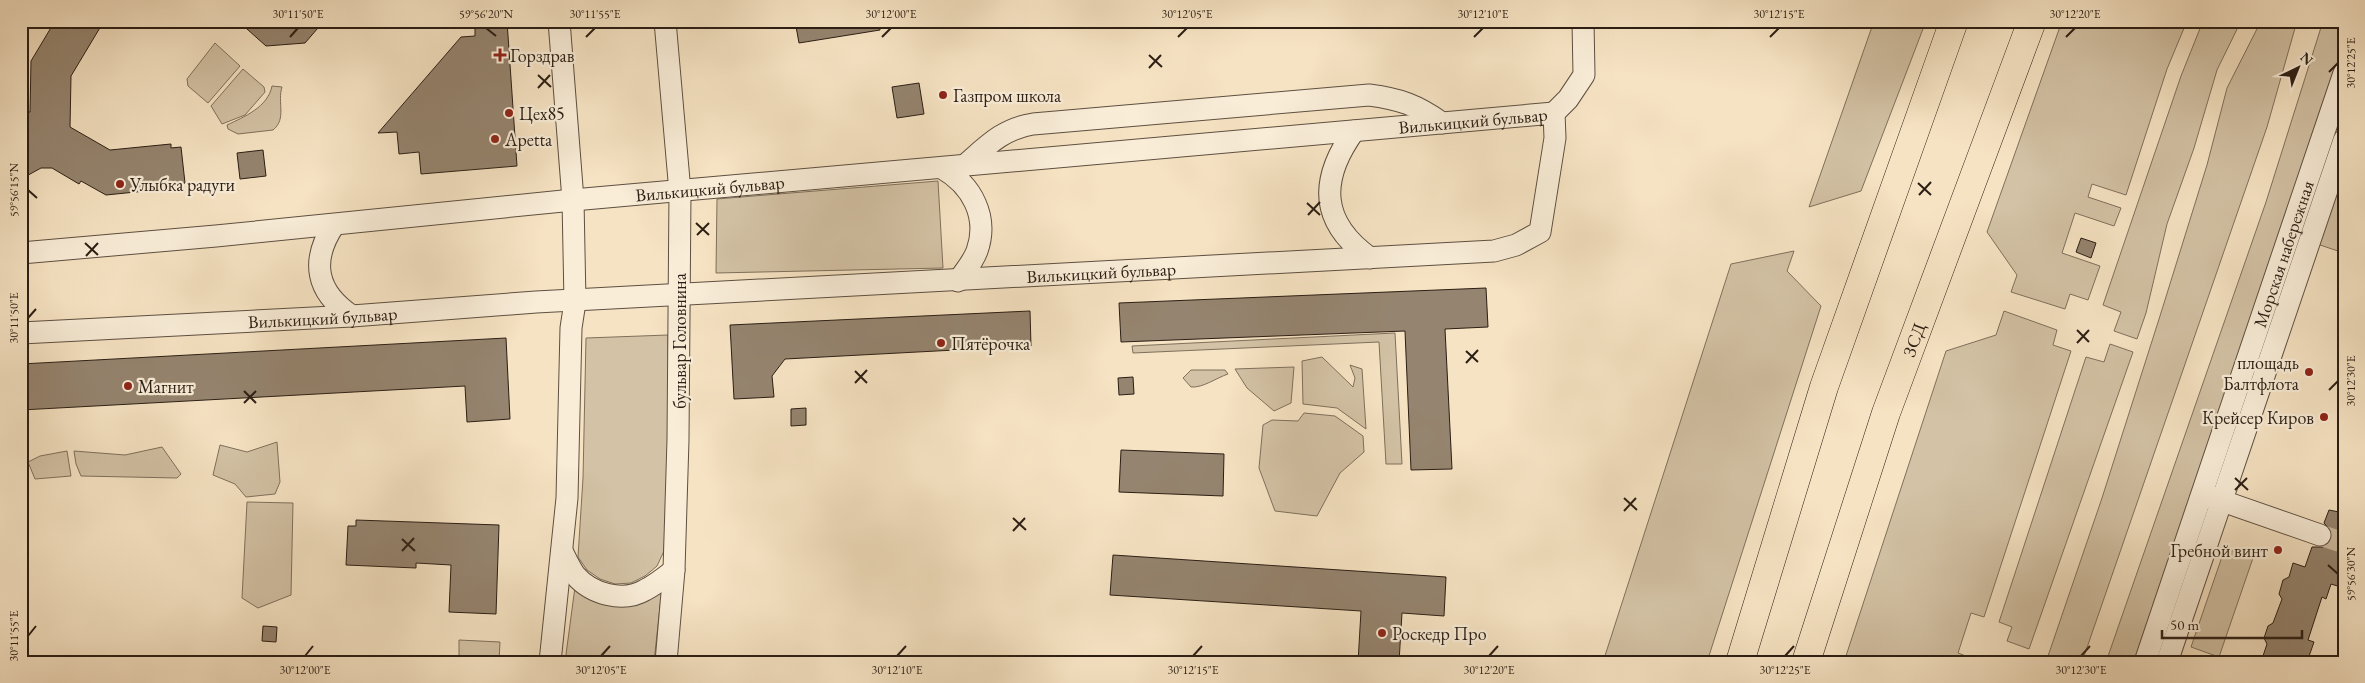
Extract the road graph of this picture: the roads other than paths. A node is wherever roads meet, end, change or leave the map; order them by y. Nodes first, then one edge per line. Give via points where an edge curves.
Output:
1 (559, 21) edge
2 (664, 21) edge
3 (1583, 21) edge
4 (1954, 21) edge
5 (2032, 21) edge
6 (2344, 73) edge
7 (1554, 113) junction
8 (1442, 123) junction
9 (1354, 131) junction
10 (2344, 140) edge
11 (964, 166) junction
12 (942, 168) junction
13 (680, 192) junction
14 (573, 200) junction
15 (334, 225) junction
16 (21, 253) edge
17 (1370, 258) junction
18 (958, 281) junction
19 (678, 296) junction
20 (574, 302) junction
21 (352, 316) junction
22 (21, 333) edge
23 (2201, 494) junction
24 (2221, 500) junction
25 (2320, 535) tunnel mouth
26 (562, 551) junction
27 (674, 570) junction
28 (550, 662) edge
29 (666, 662) edge
30 (1740, 662) edge
31 (1806, 662) edge
32 (2144, 662) edge
33 (2167, 662) edge

1 - 14 street
2 - 13 street, бульвар Головнина
3 - 7 street via 1584,75
4 - 30 highway via 1824,387
5 - 31 highway, ЗСД via 1886,413
6 - 23 street, Морская набережная
7 - 8 street, Вилькицкий бульвар
7 - 17 street, Вилькицкий бульвар via 1555,138 1540,232 1494,252
8 - 9 street, Вилькицкий бульвар
8 - 11 street via 1421,108 1396,99 1369,95 1033,124 1001,134
9 - 11 street, Вилькицкий бульвар
9 - 17 street via 1338,157 1330,178 1329,192 1343,234
10 - 24 street, Морская набережная
11 - 12 street, Вилькицкий бульвар
12 - 13 street, Вилькицкий бульвар
12 - 18 street via 968,188 980,218 981,235 977,251
13 - 14 street, Вилькицкий бульвар
13 - 19 street, бульвар Головнина
14 - 15 street, Вилькицкий бульвар
14 - 20 street
15 - 16 street, Вилькицкий бульвар
15 - 21 street via 324,240 319,257 320,275 326,292 337,306
17 - 18 street, Вилькицкий бульвар
18 - 19 street, Вилькицкий бульвар
19 - 20 street, Вилькицкий бульвар
19 - 27 street, бульвар Головнина via 679,410
20 - 21 street, Вилькицкий бульвар
20 - 26 street
21 - 22 street, Вилькицкий бульвар
23 - 24 street
23 - 32 street, Морская набережная
24 - 25 street
24 - 33 street, Морская набережная
26 - 27 street via 575,575 589,588 609,595 627,596 644,591
26 - 28 street
27 - 29 street, бульвар Головнина

